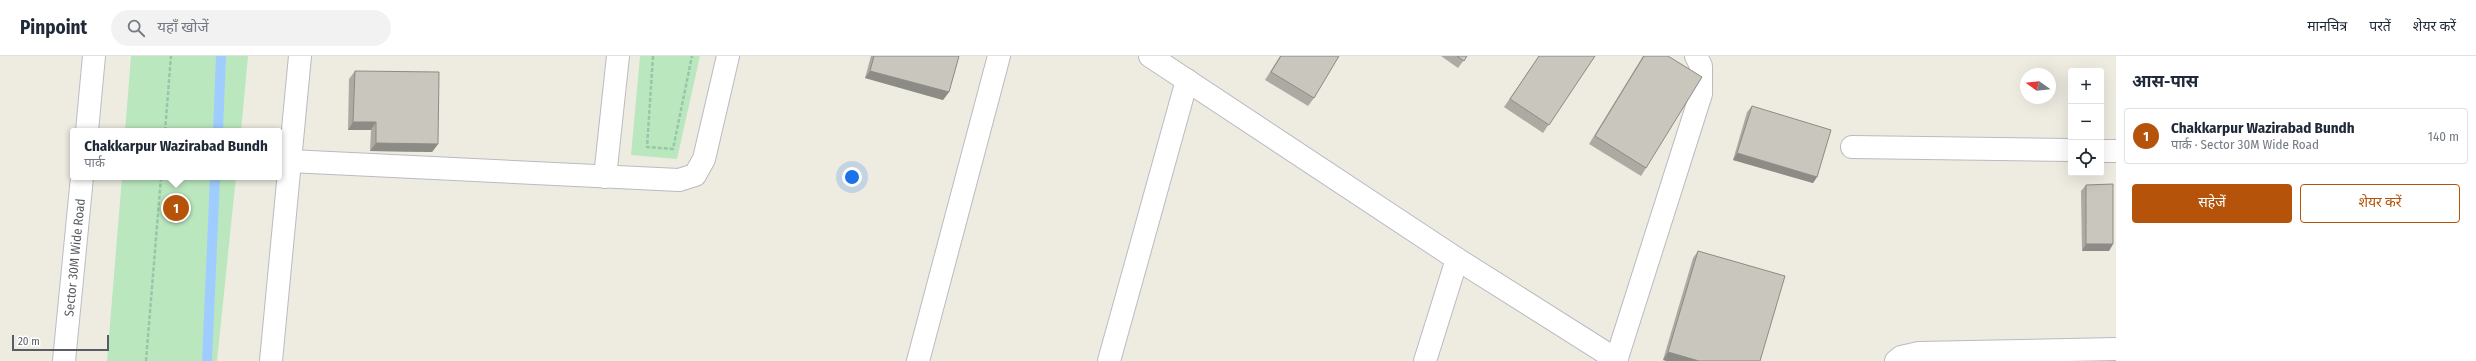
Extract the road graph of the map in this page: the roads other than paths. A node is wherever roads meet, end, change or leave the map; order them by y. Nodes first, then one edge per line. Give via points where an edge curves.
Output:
1 (94, 56) edge
2 (300, 56) edge
3 (618, 56) edge
4 (728, 56) edge
5 (999, 56) edge
6 (1150, 56) edge
7 (1696, 56) edge
8 (1187, 80) junction
9 (87, 128) edge
10 (1852, 147) dead end
11 (2068, 150) edge
12 (2104, 151) edge
13 (2116, 151) edge
14 (290, 161) junction
15 (605, 177) junction
16 (82, 180) edge
17 (1457, 259) junction
18 (2116, 349) edge
19 (1617, 360) edge
20 (64, 361) edge
21 (271, 361) edge
22 (918, 361) edge
23 (1109, 361) edge
24 (1425, 361) edge
25 (1896, 361) edge

1 - 9 street
2 - 14 street
3 - 15 street
4 - 15 street via 704,159 695,175 679,180
5 - 22 street
6 - 8 street
7 - 19 street via 1701,66 1701,94
8 - 17 street
8 - 23 street
10 - 11 street
12 - 13 street
14 - 15 street
14 - 21 street
16 - 20 street, Sector 30M Wide Road
17 - 19 street
17 - 24 street
18 - 25 street via 1919,352 1900,357

